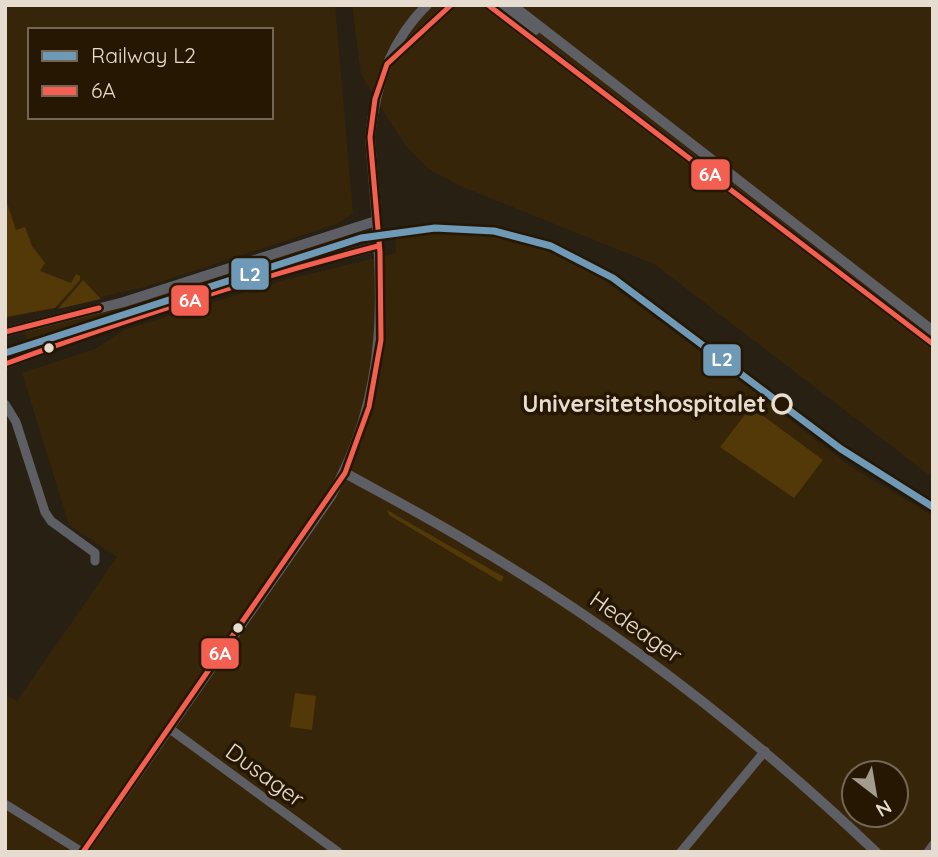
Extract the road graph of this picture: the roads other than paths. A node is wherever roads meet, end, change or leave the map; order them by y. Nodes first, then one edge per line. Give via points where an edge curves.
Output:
1 (427, 5) edge
2 (439, 5) edge
3 (451, 5) edge
4 (488, 5) edge
5 (499, 5) edge
6 (512, 5) edge
7 (562, 45) junction
8 (400, 52) junction
9 (387, 64) junction
10 (376, 221) junction
11 (378, 246) junction
12 (933, 331) edge
13 (5, 332) edge
14 (933, 344) edge
15 (5, 364) edge
16 (5, 404) edge
17 (345, 473) junction
18 (95, 561) dead end
19 (170, 729) junction
20 (765, 751) junction
21 (5, 804) edge
22 (933, 845) edge
23 (83, 852) edge
24 (338, 852) edge
25 (681, 852) edge
26 (876, 852) edge
27 (928, 852) edge

1 - 9 street via 400,37
2 - 8 street
3 - 8 street
4 - 14 street
5 - 7 street
6 - 7 street
7 - 12 street
8 - 9 street
9 - 10 street via 370,137
10 - 11 street
10 - 13 street via 133,299
11 - 15 street via 258,277 119,321
11 - 17 street via 382,329 378,366
16 - 18 street via 16,422 45,512 96,553
17 - 19 street
17 - 20 street, Hedeager via 470,542 578,611
19 - 23 street
19 - 24 street, Dusager
20 - 25 street
20 - 26 street, Hedeager
21 - 23 street
22 - 27 street

